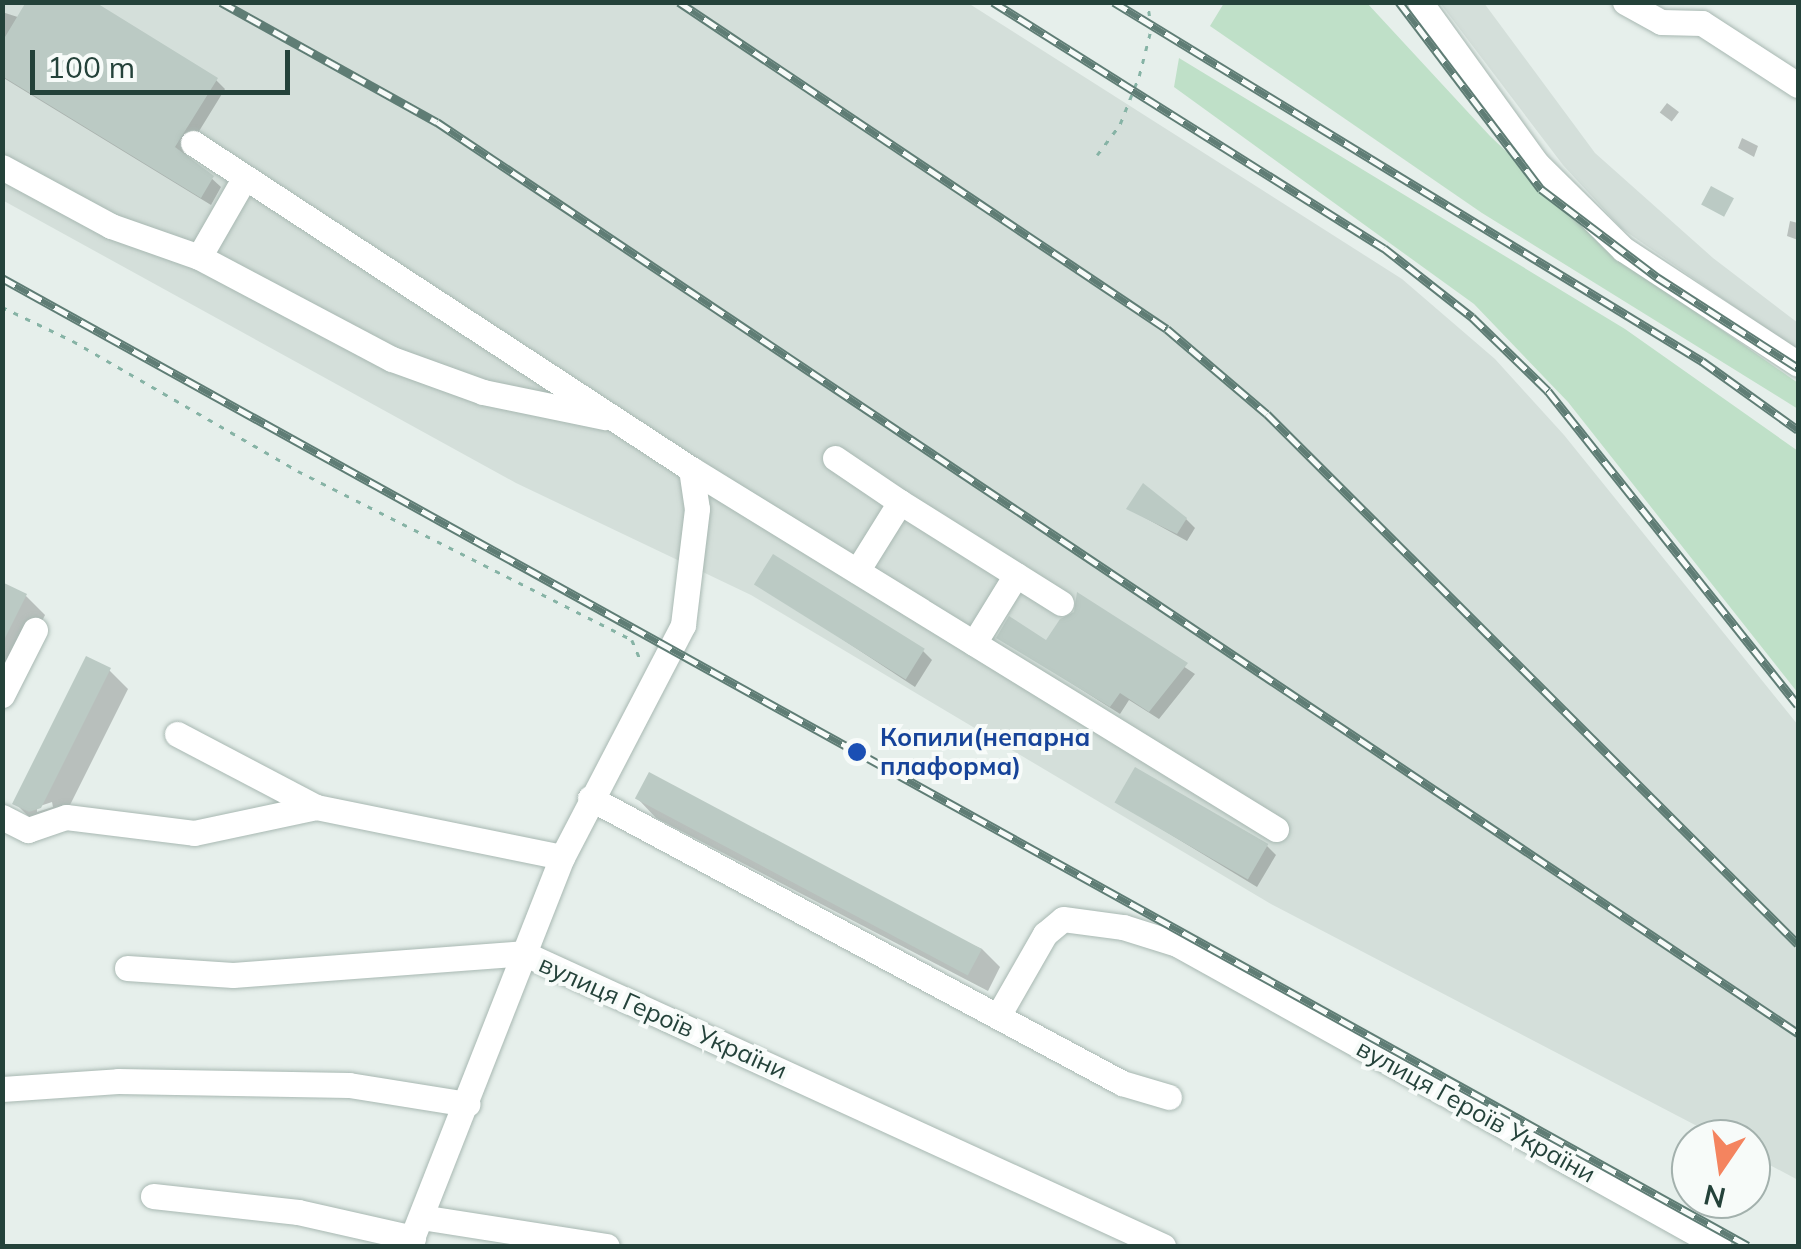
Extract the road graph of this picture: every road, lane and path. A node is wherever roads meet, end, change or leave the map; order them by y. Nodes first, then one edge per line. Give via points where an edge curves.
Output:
1 (1147, 2) edge
2 (1420, 2) edge
3 (1624, 2) edge
4 (1798, 85) edge
5 (193, 143) dead end
6 (1097, 155) dead end
7 (2, 167) edge
8 (245, 177) junction
9 (199, 257) junction
10 (2, 308) edge
11 (1798, 364) edge
12 (622, 420) junction
13 (835, 458) dead end
14 (691, 469) junction
15 (900, 502) junction
16 (857, 571) junction
17 (1016, 575) junction
18 (1062, 603) dead end
19 (35, 630) dead end
20 (974, 643) junction
21 (650, 687) junction
22 (2, 695) edge
23 (177, 734) dead end
24 (590, 798) junction
25 (316, 807) junction
26 (2, 817) edge
27 (1276, 829) dead end
28 (562, 857) junction
29 (523, 954) junction
30 (127, 968) dead end
31 (998, 1016) junction
32 (2, 1088) edge
33 (1169, 1097) dead end
34 (467, 1104) junction
35 (152, 1196) dead end
36 (414, 1234) edge
37 (603, 1246) edge
38 (1164, 1246) edge
39 (1718, 1246) edge

1 - 6 path via 1152,30 1139,76 1120,124
2 - 11 street via 1537,164 1623,248
3 - 4 street via 1661,22 1702,22
5 - 8 street
7 - 9 street via 111,226
8 - 9 street
8 - 12 street
9 - 12 street via 392,359 483,392
10 - 21 path via 74,341 298,471 632,640
12 - 14 street
13 - 15 street
14 - 16 street
14 - 21 street via 697,509 682,625
15 - 16 street
15 - 17 street
16 - 20 street
17 - 18 street
17 - 20 street
19 - 22 street
20 - 27 street
21 - 24 street
23 - 25 street
24 - 28 street
24 - 31 street
25 - 26 street via 194,834 66,818 28,830
25 - 28 street
28 - 29 street
29 - 30 street, вулиця Героїв України via 233,975
29 - 34 street
29 - 38 street, вулиця Героїв України
31 - 33 street via 1122,1082
31 - 39 street, вулиця Героїв України via 1045,934 1063,919 1141,932 1177,944
32 - 34 street via 118,1081 350,1084
34 - 36 street
35 - 36 street via 298,1212
36 - 37 street

